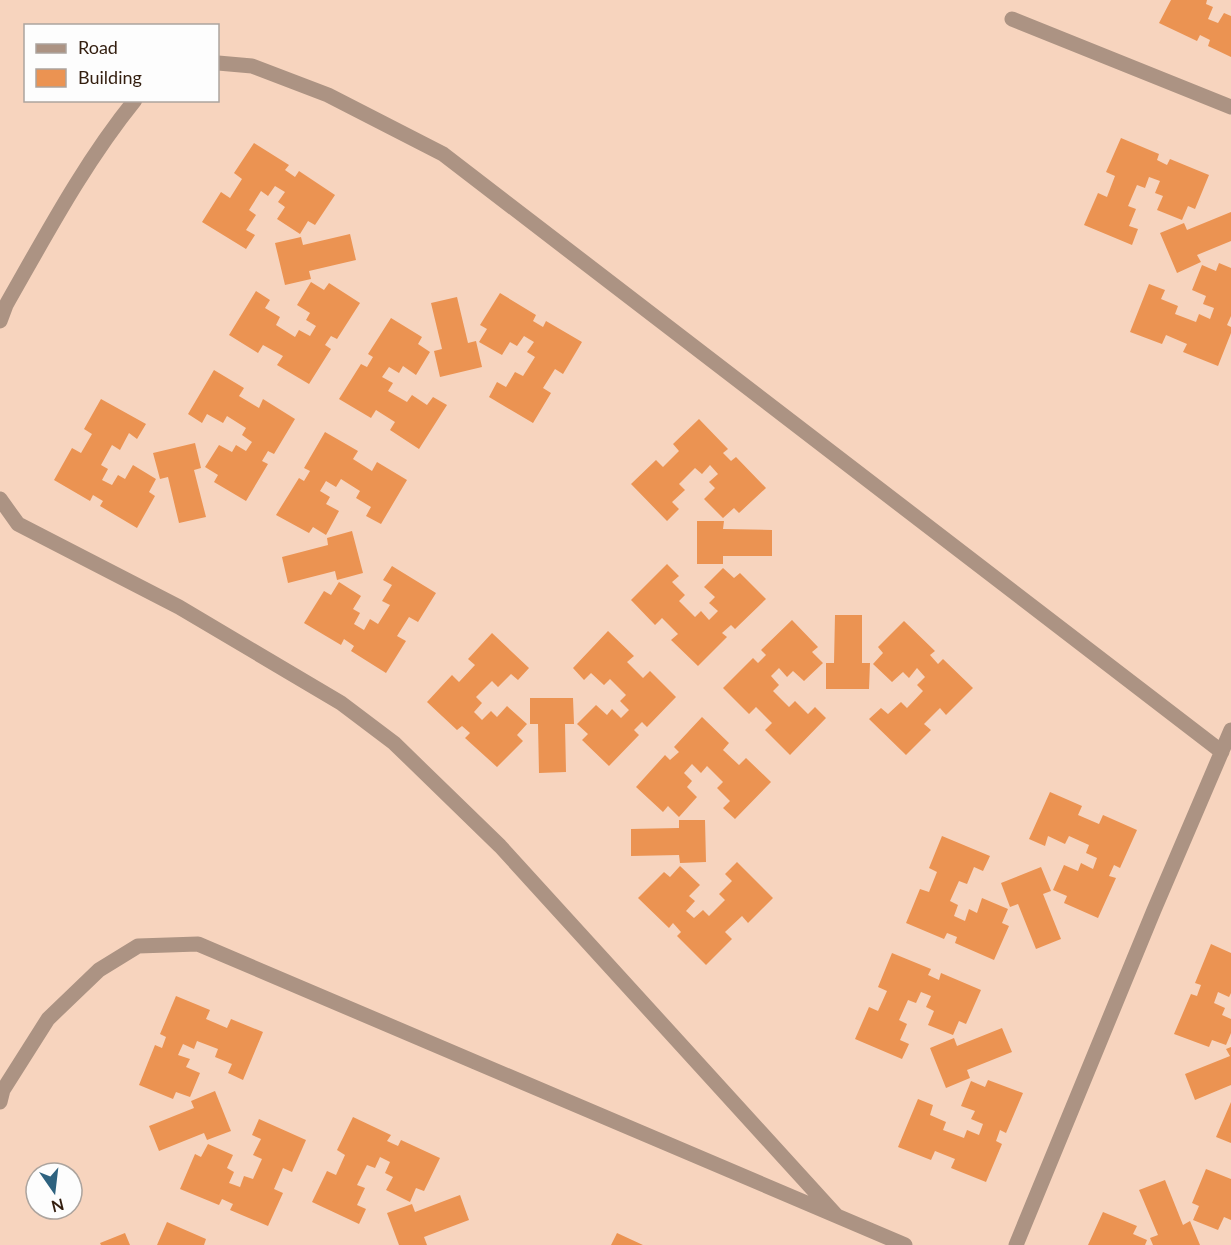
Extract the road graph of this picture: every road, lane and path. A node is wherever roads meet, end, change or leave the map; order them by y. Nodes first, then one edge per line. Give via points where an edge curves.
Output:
1 (1012, 19) dead end
2 (219, 63) edge
3 (133, 102) edge
4 (1231, 106) edge
5 (0, 321) edge
6 (0, 499) edge
7 (1231, 730) edge
8 (1222, 752) junction
9 (0, 1102) edge
10 (837, 1216) junction
11 (905, 1245) edge
12 (1016, 1245) edge

1 - 4 street
2 - 8 street via 252,66 328,95 443,154
3 - 5 street via 67,198
6 - 10 street via 18,524 179,607 341,703 393,743 500,846
7 - 8 street
8 - 12 street
9 - 10 street via 3,1090 48,1019 99,970 138,946 198,944
10 - 11 street

